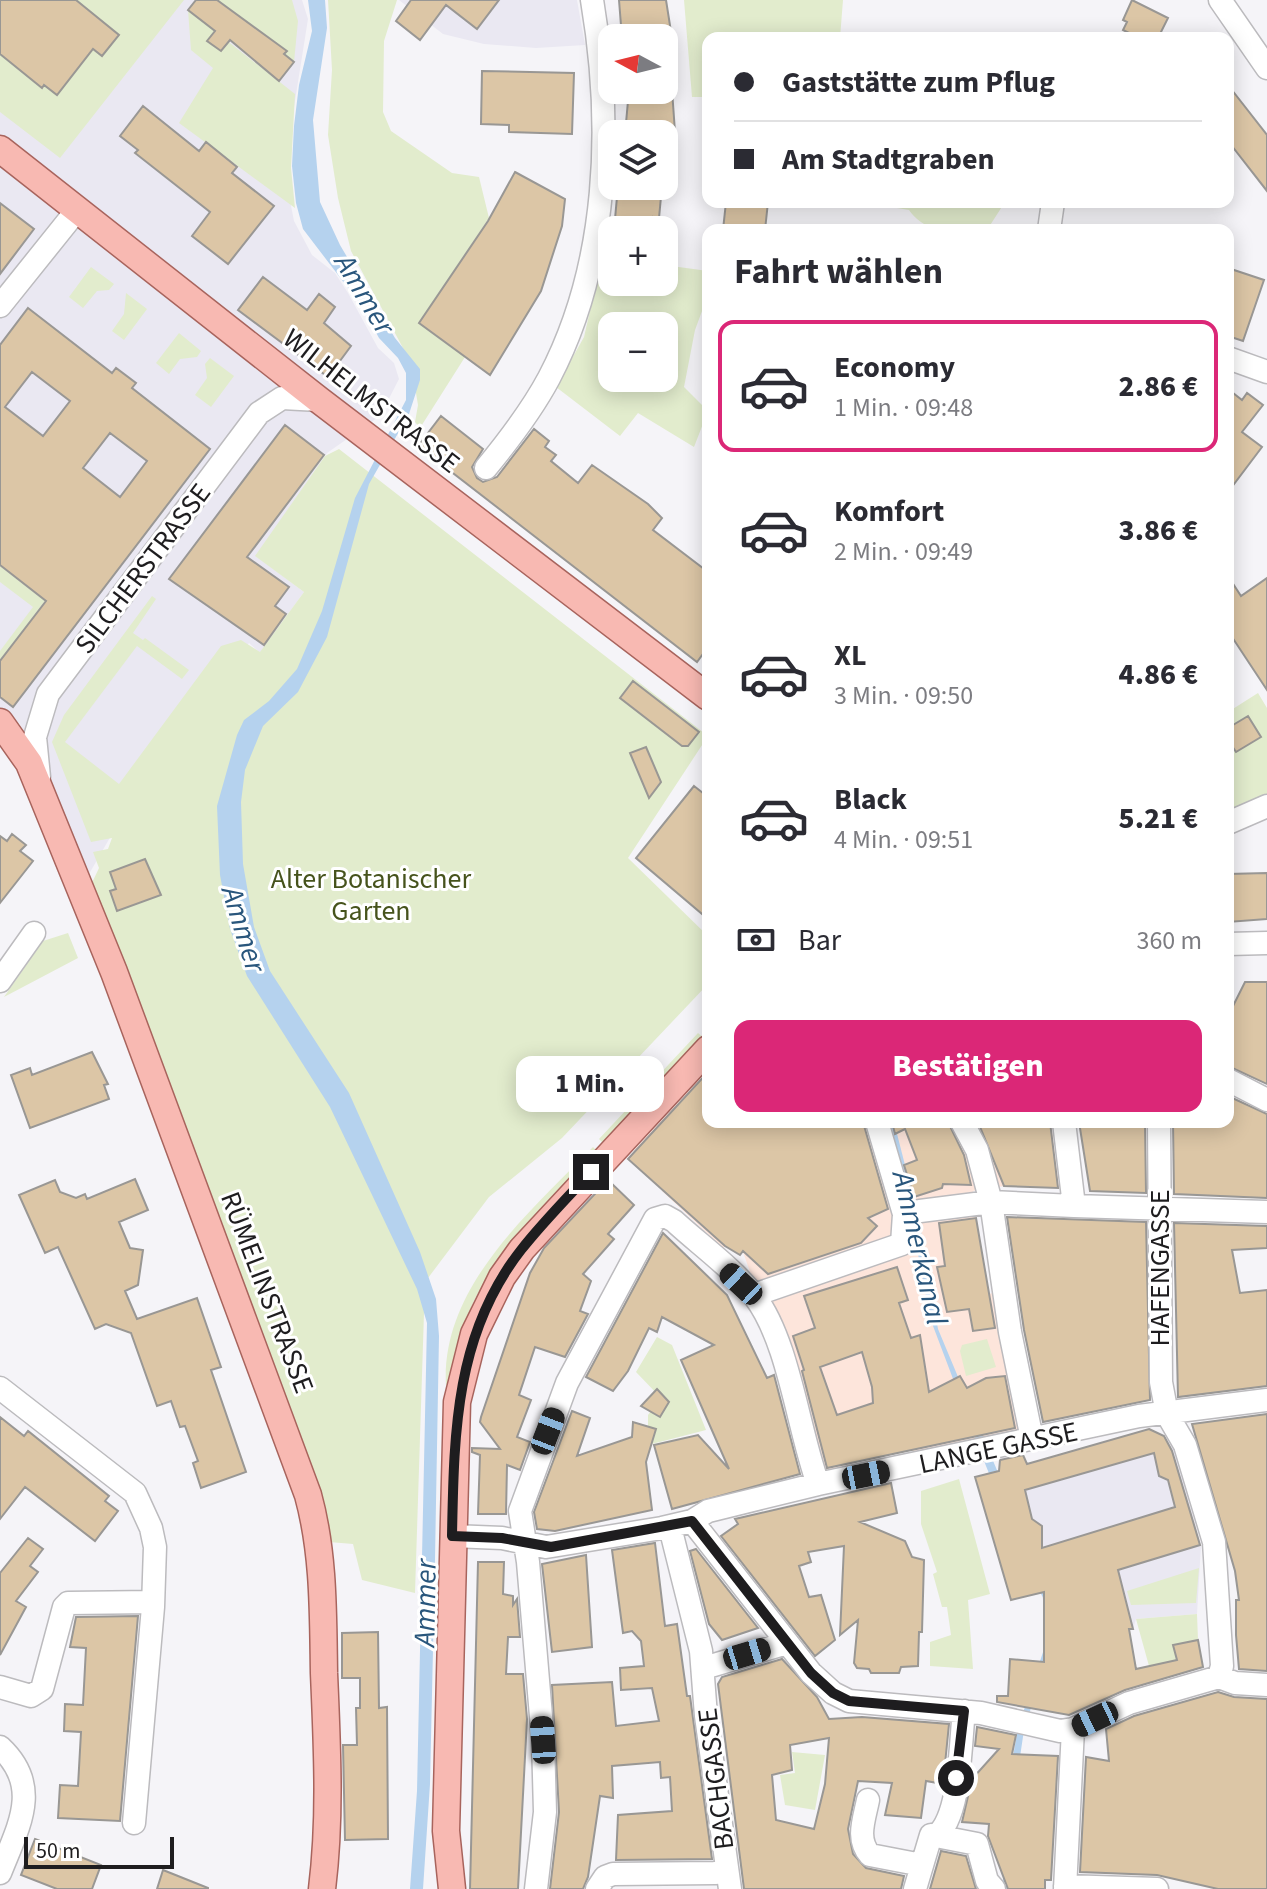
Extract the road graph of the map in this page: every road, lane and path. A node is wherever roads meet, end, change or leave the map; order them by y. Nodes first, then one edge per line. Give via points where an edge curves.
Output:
1 (592, 0) edge
2 (1220, 0) edge
3 (1267, 68) edge
4 (0, 149) edge
5 (77, 210) junction
6 (0, 306) edge
7 (1234, 360) edge
8 (1267, 372) edge
9 (319, 400) junction
10 (486, 468) dead end
11 (702, 692) edge
12 (0, 722) edge
13 (41, 794) junction
14 (1267, 806) edge
15 (1234, 820) edge
16 (34, 933) dead end
17 (1267, 943) edge
18 (1234, 944) edge
19 (0, 981) edge
20 (702, 1055) edge
21 (1234, 1083) edge
22 (1267, 1100) edge
23 (879, 1128) edge
24 (965, 1128) edge
25 (1065, 1128) edge
26 (1159, 1128) edge
27 (991, 1202) junction
28 (1074, 1206) junction
29 (1161, 1208) junction
30 (920, 1211) dead end
31 (1267, 1212) edge
32 (754, 1295) junction
33 (0, 1388) edge
34 (1267, 1400) edge
35 (1167, 1414) junction
36 (1032, 1439) junction
37 (818, 1484) junction
38 (681, 1524) junction
39 (452, 1536) junction
40 (525, 1542) junction
41 (153, 1602) junction
42 (787, 1643) junction
43 (1219, 1677) junction
44 (704, 1678) junction
45 (1267, 1685) edge
46 (0, 1687) edge
47 (964, 1711) junction
48 (1073, 1729) junction
49 (0, 1747) edge
50 (868, 1800) dead end
51 (134, 1823) dead end
52 (936, 1836) junction
53 (922, 1865) junction
54 (0, 1873) edge
55 (728, 1879) edge
56 (1065, 1888) edge
57 (322, 1889) edge
58 (452, 1889) edge
59 (536, 1889) edge
60 (597, 1889) edge
61 (915, 1889) edge
62 (994, 1889) edge
63 (1157, 1889) edge

1 - 10 street via 605,100 590,257 550,377
2 - 3 street
4 - 5 main road, WILHELMSTRASSE
5 - 6 street
5 - 9 main road, WILHELMSTRASSE
7 - 8 street
9 - 11 main road, WILHELMSTRASSE
9 - 13 street, SILCHERSTRASSE via 282,398 259,413 48,694 35,737
12 - 13 main road, RÜMELINSTRASSE via 18,745
13 - 57 main road, RÜMELINSTRASSE via 114,972 312,1510 321,1559 327,1759
14 - 15 street
16 - 19 street
17 - 18 street
20 - 39 main road via 608,1152 502,1277 474,1334 461,1379
21 - 22 street
23 - 32 street via 904,1214 902,1244
24 - 27 street
25 - 28 street
26 - 29 street, HAFENGASSE
27 - 28 street
27 - 30 street
27 - 36 street
28 - 29 street
29 - 31 street
29 - 35 street, HAFENGASSE via 1158,1352
32 - 37 street via 771,1323
32 - 40 street via 665,1216 655,1219 567,1383 520,1511
33 - 41 street via 135,1493 155,1547
34 - 35 street, LANGE GASSE
35 - 36 street, LANGE GASSE
35 - 43 street via 1185,1445 1214,1542
36 - 37 street, LANGE GASSE
37 - 38 street, LANGE GASSE via 708,1511
38 - 40 street, LANGE GASSE via 551,1547
38 - 42 street
38 - 44 street, BACHGASSE
39 - 40 street, LANGE GASSE
39 - 58 main road via 446,1831
40 - 59 street via 543,1740 545,1812
41 - 46 street via 68,1603 42,1689 31,1696
41 - 51 street
42 - 44 street, BACHGASSE
42 - 47 street via 811,1673 842,1698
43 - 45 street
43 - 48 street via 1129,1703
44 - 55 street, BACHGASSE
47 - 48 street via 1046,1729
47 - 52 street via 952,1807
48 - 56 street
49 - 54 street via 16,1766 25,1790
50 - 53 street via 860,1839 870,1855
52 - 53 street via 931,1835
52 - 62 street via 977,1844
53 - 61 street
55 - 60 street via 716,1873 613,1874
56 - 63 street

